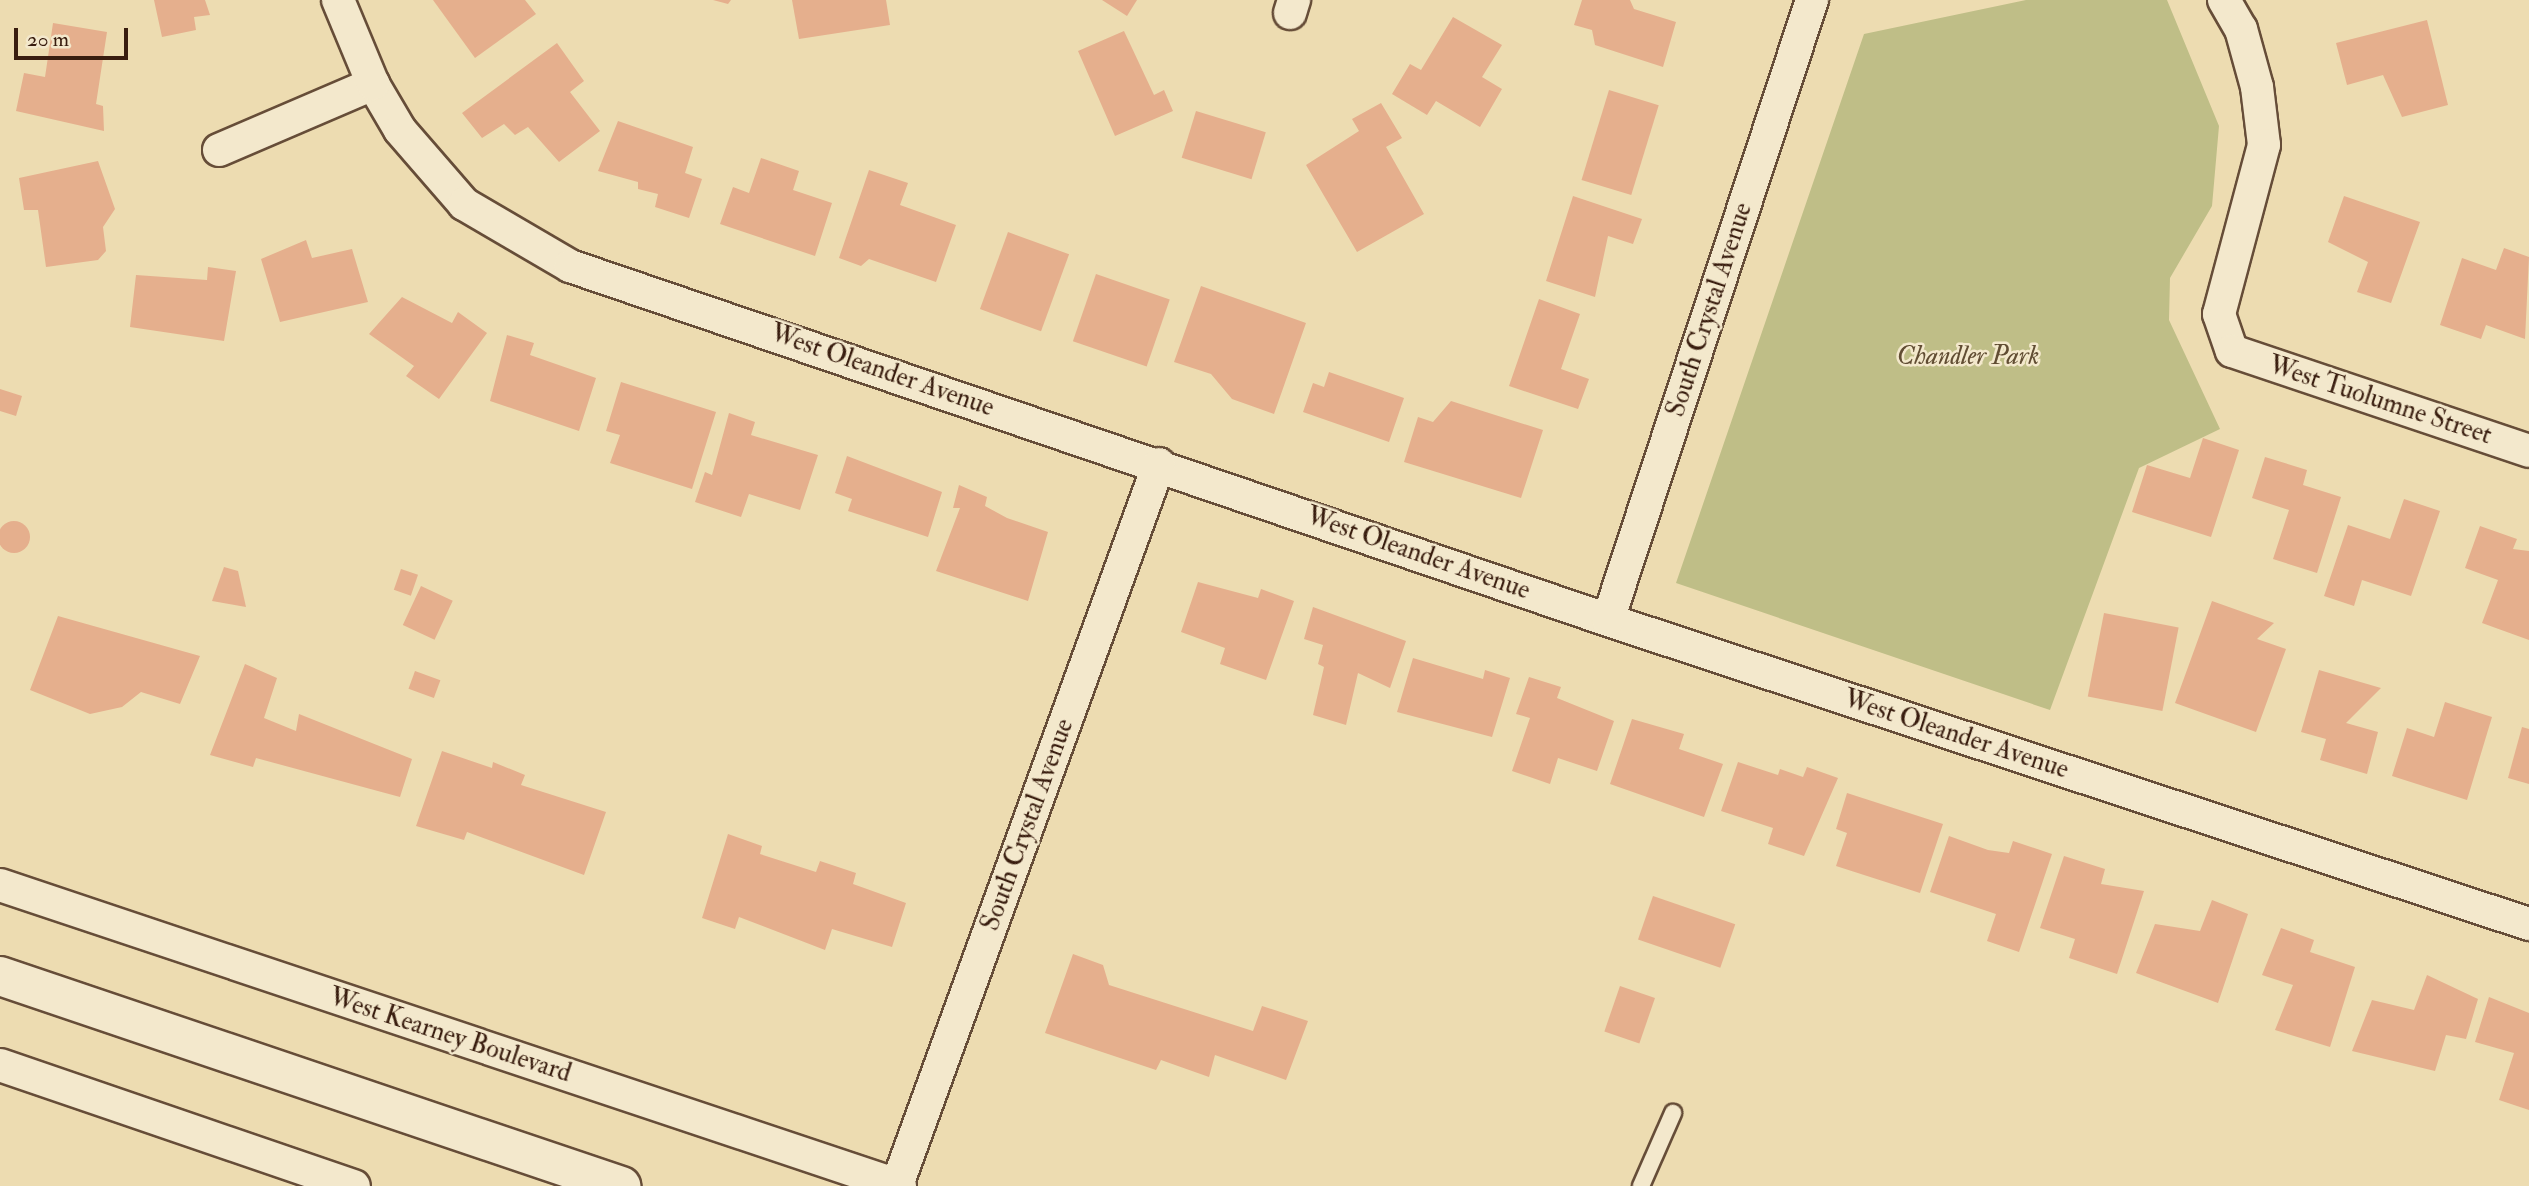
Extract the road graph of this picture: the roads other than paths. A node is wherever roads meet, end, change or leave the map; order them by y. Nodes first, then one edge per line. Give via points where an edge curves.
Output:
1 (338, 0) edge
2 (1812, 0) edge
3 (2224, 0) edge
4 (373, 84) junction
5 (219, 150) dead end
6 (2529, 451) edge
7 (1159, 464) junction
8 (1608, 620) junction
9 (0, 885) edge
10 (2529, 924) edge
11 (0, 976) edge
12 (0, 1065) edge
13 (1673, 1113) dead end
14 (354, 1186) edge
15 (621, 1186) edge
16 (898, 1186) edge
17 (1641, 1186) edge

1 - 4 street, West Oleander Avenue
2 - 8 street, South Crystal Avenue
3 - 6 street, West Tuolumne Street via 2254,76 2264,145 2220,314 2232,351
4 - 5 street
4 - 7 street, West Oleander Avenue via 400,130 464,204 570,266
7 - 8 street, West Oleander Avenue
7 - 16 street, South Crystal Avenue
8 - 10 street, West Oleander Avenue
9 - 16 street, West Kearney Boulevard
11 - 15 main road
12 - 14 street
13 - 17 lane

